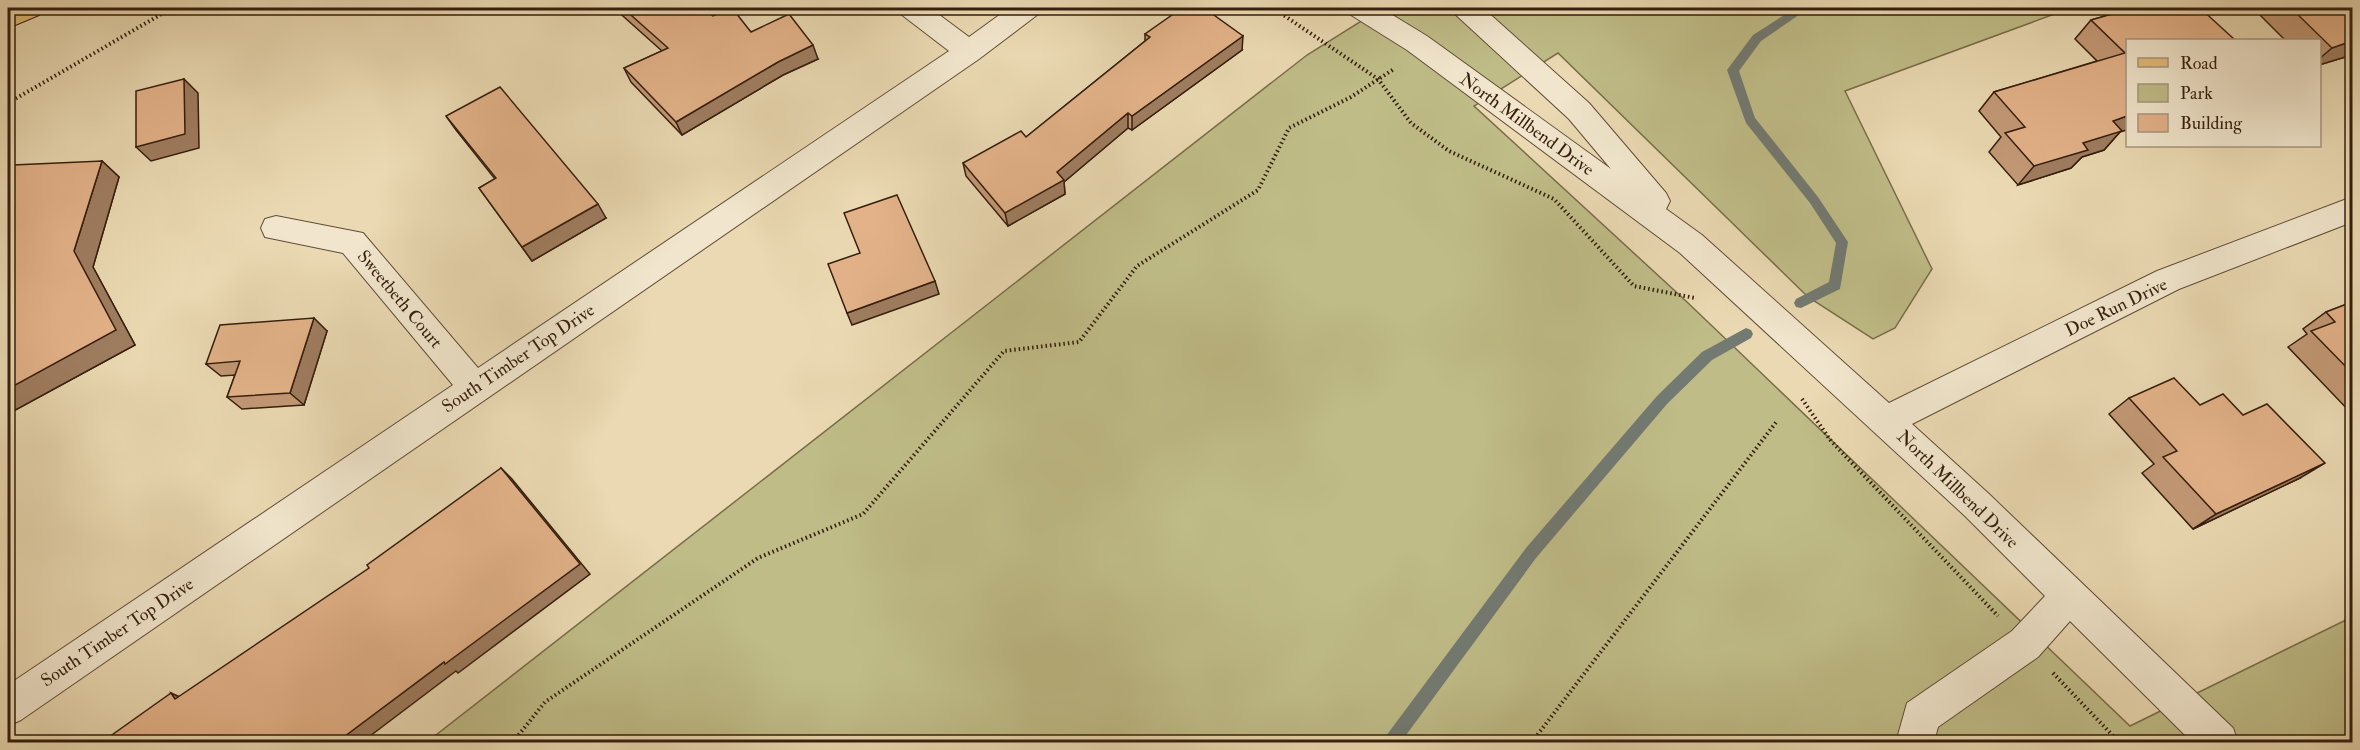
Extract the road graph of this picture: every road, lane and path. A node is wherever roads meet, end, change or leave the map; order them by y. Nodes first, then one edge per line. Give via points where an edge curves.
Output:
1 (28, 8) edge
2 (172, 8) edge
3 (912, 8) edge
4 (1027, 8) edge
5 (1274, 8) edge
6 (1361, 8) edge
7 (1466, 8) edge
8 (8, 18) edge
9 (1417, 43) junction
10 (969, 52) junction
11 (1378, 79) junction
12 (8, 103) edge
13 (2352, 209) edge
14 (276, 228) dead end
15 (1691, 244) junction
16 (1696, 298) dead end
17 (475, 388) junction
18 (1798, 394) dead end
19 (1777, 421) dead end
20 (1886, 421) junction
21 (2069, 596) junction
22 (2025, 644) junction
23 (8, 707) edge
24 (513, 742) edge
25 (1532, 742) edge
26 (1915, 742) edge
27 (2119, 742) edge
28 (2218, 742) edge

1 - 8 main road
2 - 12 path
3 - 10 street
4 - 10 street, South Timber Top Drive
5 - 11 path
6 - 9 street, North Millbend Drive
7 - 15 street, North Millbend Drive via 1579,111
9 - 11 path
9 - 15 street, North Millbend Drive
10 - 17 street, South Timber Top Drive
11 - 16 path via 1411,123 1449,151 1554,198 1634,286
11 - 24 path via 1288,128 1257,190 1137,266 1079,342 1004,351 863,514 758,558 545,702
13 - 20 street, Doe Run Drive via 2168,280
14 - 17 street, Sweetbeth Court via 352,242
15 - 20 street, North Millbend Drive
17 - 23 street, South Timber Top Drive
18 - 22 path via 1831,441
19 - 25 path
20 - 21 street, North Millbend Drive
21 - 22 street
21 - 28 street, North Millbend Drive
22 - 26 street via 1922,716
22 - 27 path

